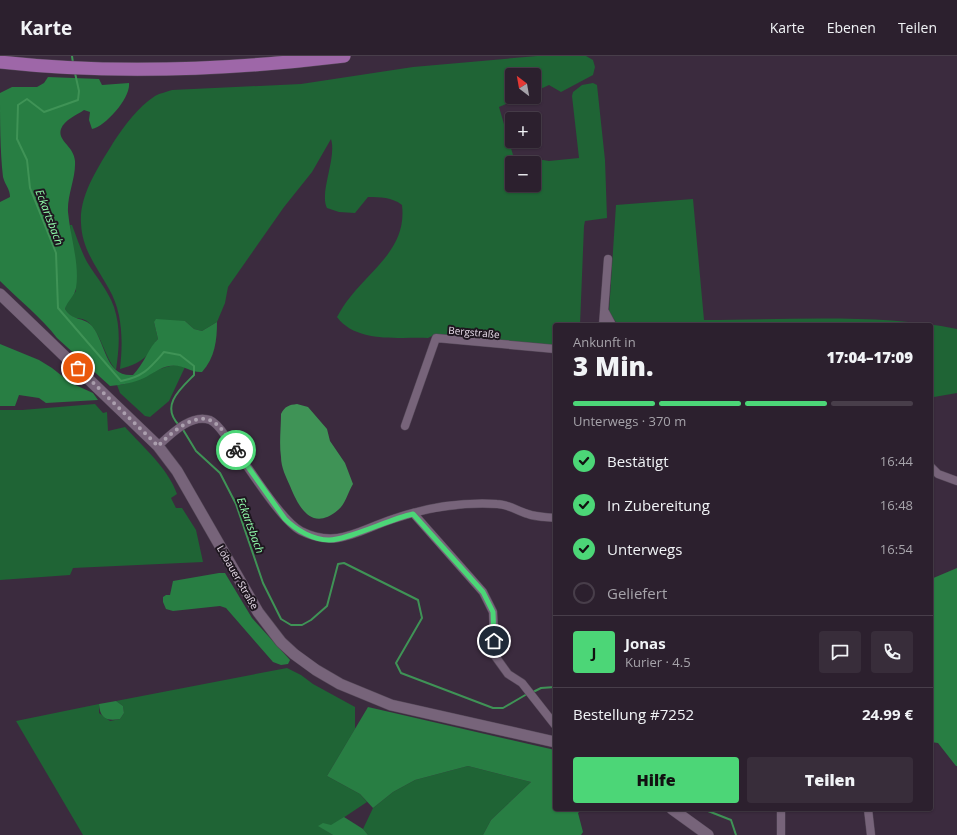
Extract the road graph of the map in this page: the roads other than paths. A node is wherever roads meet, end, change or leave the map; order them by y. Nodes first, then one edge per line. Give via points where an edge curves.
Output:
1 (344, 56) edge
2 (0, 62) edge
3 (608, 259) dead end
4 (0, 294) edge
5 (605, 312) junction
6 (603, 323) edge
7 (611, 323) edge
8 (553, 350) edge
9 (405, 426) dead end
10 (158, 446) junction
11 (933, 469) edge
12 (957, 481) edge
13 (413, 514) junction
14 (553, 518) edge
15 (553, 722) edge
16 (553, 742) edge
17 (675, 811) edge
18 (781, 811) edge
19 (868, 811) edge
20 (708, 835) edge
21 (781, 835) edge
22 (871, 835) edge

1 - 2 highway via 236,67 162,70 103,70
3 - 5 street
4 - 10 main road, Löbauer Straße
5 - 6 street
5 - 7 street
8 - 9 street, Bergstraße via 436,338
10 - 13 street via 174,430 187,423 205,419 214,423 285,519 294,528 323,539 331,540
10 - 16 main road, Löbauer Straße via 177,471 258,612 281,642 294,654 340,684 390,705
11 - 12 street via 938,474
13 - 14 street via 436,507 498,504 530,515
13 - 15 street via 483,592 493,612 495,656 508,674 525,687
17 - 20 main road
18 - 21 street
19 - 22 street

